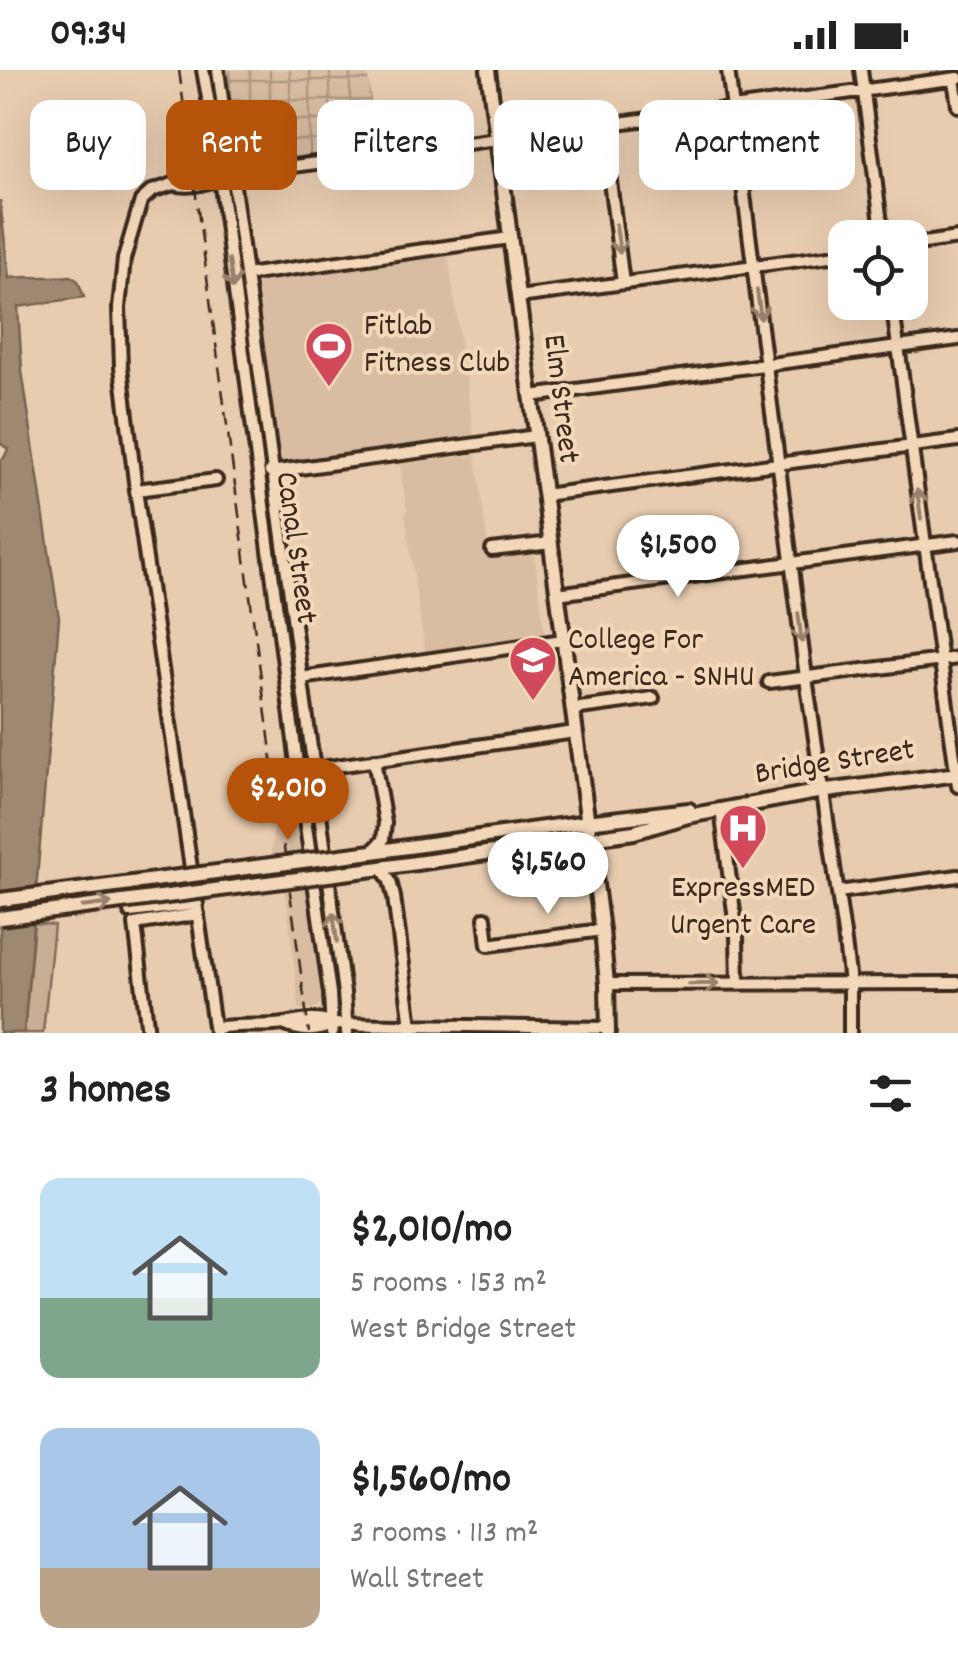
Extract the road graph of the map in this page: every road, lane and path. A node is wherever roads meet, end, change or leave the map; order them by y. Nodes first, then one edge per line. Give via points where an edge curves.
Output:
1 (204, 70) edge
2 (218, 70) edge
3 (488, 70) edge
4 (728, 70) edge
5 (861, 70) edge
6 (956, 78) edge
7 (864, 91) junction
8 (208, 100) edge
9 (222, 100) edge
10 (732, 100) edge
11 (795, 100) edge
12 (958, 106) edge
13 (494, 117) edge
14 (494, 141) edge
15 (297, 166) edge
16 (166, 186) edge
17 (220, 190) edge
18 (235, 190) edge
19 (504, 190) edge
20 (611, 190) edge
21 (744, 190) edge
22 (881, 220) edge
23 (510, 238) junction
24 (958, 238) edge
25 (928, 242) edge
26 (828, 256) edge
27 (754, 265) junction
28 (246, 275) junction
29 (623, 283) junction
30 (518, 298) junction
31 (894, 320) edge
32 (958, 339) edge
33 (898, 346) junction
34 (766, 364) junction
35 (531, 396) junction
36 (536, 436) junction
37 (958, 440) edge
38 (912, 446) junction
39 (779, 465) junction
40 (274, 472) junction
41 (258, 474) junction
42 (216, 480) dead end
43 (136, 490) junction
44 (544, 495) junction
45 (958, 542) edge
46 (551, 543) junction
47 (925, 546) junction
48 (492, 550) dead end
49 (792, 563) junction
50 (557, 594) junction
51 (563, 640) junction
52 (958, 658) edge
53 (940, 660) junction
54 (806, 677) junction
55 (301, 678) junction
56 (769, 682) dead end
57 (653, 698) dead end
58 (572, 709) junction
59 (576, 732) junction
60 (374, 760) junction
61 (314, 768) junction
62 (298, 771) junction
63 (259, 777) dead end
64 (958, 778) edge
65 (823, 791) junction
66 (721, 810) junction
67 (587, 822) junction
68 (590, 838) junction
69 (372, 852) junction
70 (378, 868) junction
71 (958, 876) edge
72 (838, 892) junction
73 (0, 900) edge
74 (198, 909) junction
75 (130, 912) dead end
76 (0, 918) edge
77 (484, 918) dead end
78 (602, 930) junction
79 (850, 983) junction
80 (607, 984) junction
81 (738, 984) junction
82 (958, 984) edge
83 (332, 1028) edge
84 (284, 1029) edge
85 (346, 1029) edge
86 (412, 1029) edge
87 (608, 1030) edge
88 (215, 1031) edge
89 (148, 1033) edge
90 (850, 1033) edge

1 - 8 street, Canal Street
2 - 9 street, Canal Street
3 - 13 main road, Elm Street
4 - 10 street
5 - 7 street
6 - 7 street
6 - 12 street
7 - 11 street
7 - 22 street
14 - 15 street
16 - 43 street via 141,202 120,282 121,367
17 -> 41 street, Canal Street
18 - 28 street, Canal Street
19 - 23 main road, Elm Street
20 -> 29 street
21 - 27 street
23 - 28 street
23 - 30 main road, Elm Street
24 - 25 street
26 - 27 street
27 - 29 street
27 -> 34 street
28 - 40 street, Canal Street
29 - 30 street
30 - 35 main road, Elm Street
31 - 33 street
32 - 33 street
33 - 34 street
33 - 38 street
34 - 35 street
34 - 39 street
35 - 36 main road, Elm Street
36 - 40 street
36 - 44 main road, Elm Street
37 - 38 street
38 - 39 street
47 -> 38 street
39 - 44 street
39 - 49 street
40 - 41 street
40 - 55 street, Canal Street
41 - 62 street, Canal Street
42 - 43 street
43 - 74 street
44 - 46 main road, Elm Street
45 - 47 street
46 - 48 street
46 - 50 main road, Elm Street
47 - 49 street
47 - 53 street
49 - 50 street
49 -> 54 street
50 - 51 main road, Elm Street
51 - 55 street
51 - 58 main road, Elm Street
52 - 53 street
53 - 54 street
53 - 64 street
54 - 56 street
54 - 65 street
55 - 61 street, Canal Street
57 - 58 street
58 - 59 main road, Elm Street
59 - 60 street
59 - 67 main road, Elm Street
60 - 61 street
60 - 69 street via 385,823 383,840
61 - 62 street
85 -> 61 street, Canal Street
62 - 63 street
62 - 83 street, Canal Street
64 - 65 main road, Bridge Street
65 - 66 main road, Bridge Street
65 - 72 street
66 - 67 main road, Bridge Street
66 - 68 main road, Bridge Street
66 - 81 street
67 - 68 main road, Elm Street
67 - 69 main road, Bridge Street
68 - 70 main road, Bridge Street
68 - 78 main road, Elm Street
69 - 73 main road, Bridge Street, bridge
76 -> 70 main road, Bridge Street, bridge
70 - 86 street via 394,897
71 - 72 street
72 - 79 street
74 - 75 street
74 - 88 street
74 - 89 street via 136,924
77 - 78 street via 488,946
78 - 80 main road, Elm Street
79 - 81 street
79 - 82 street
79 - 90 street
80 -> 81 street
80 - 87 main road, Elm Street
83 - 84 street via 323,1020 297,1020
83 - 85 street
84 - 88 street
85 - 86 street
86 - 87 street

